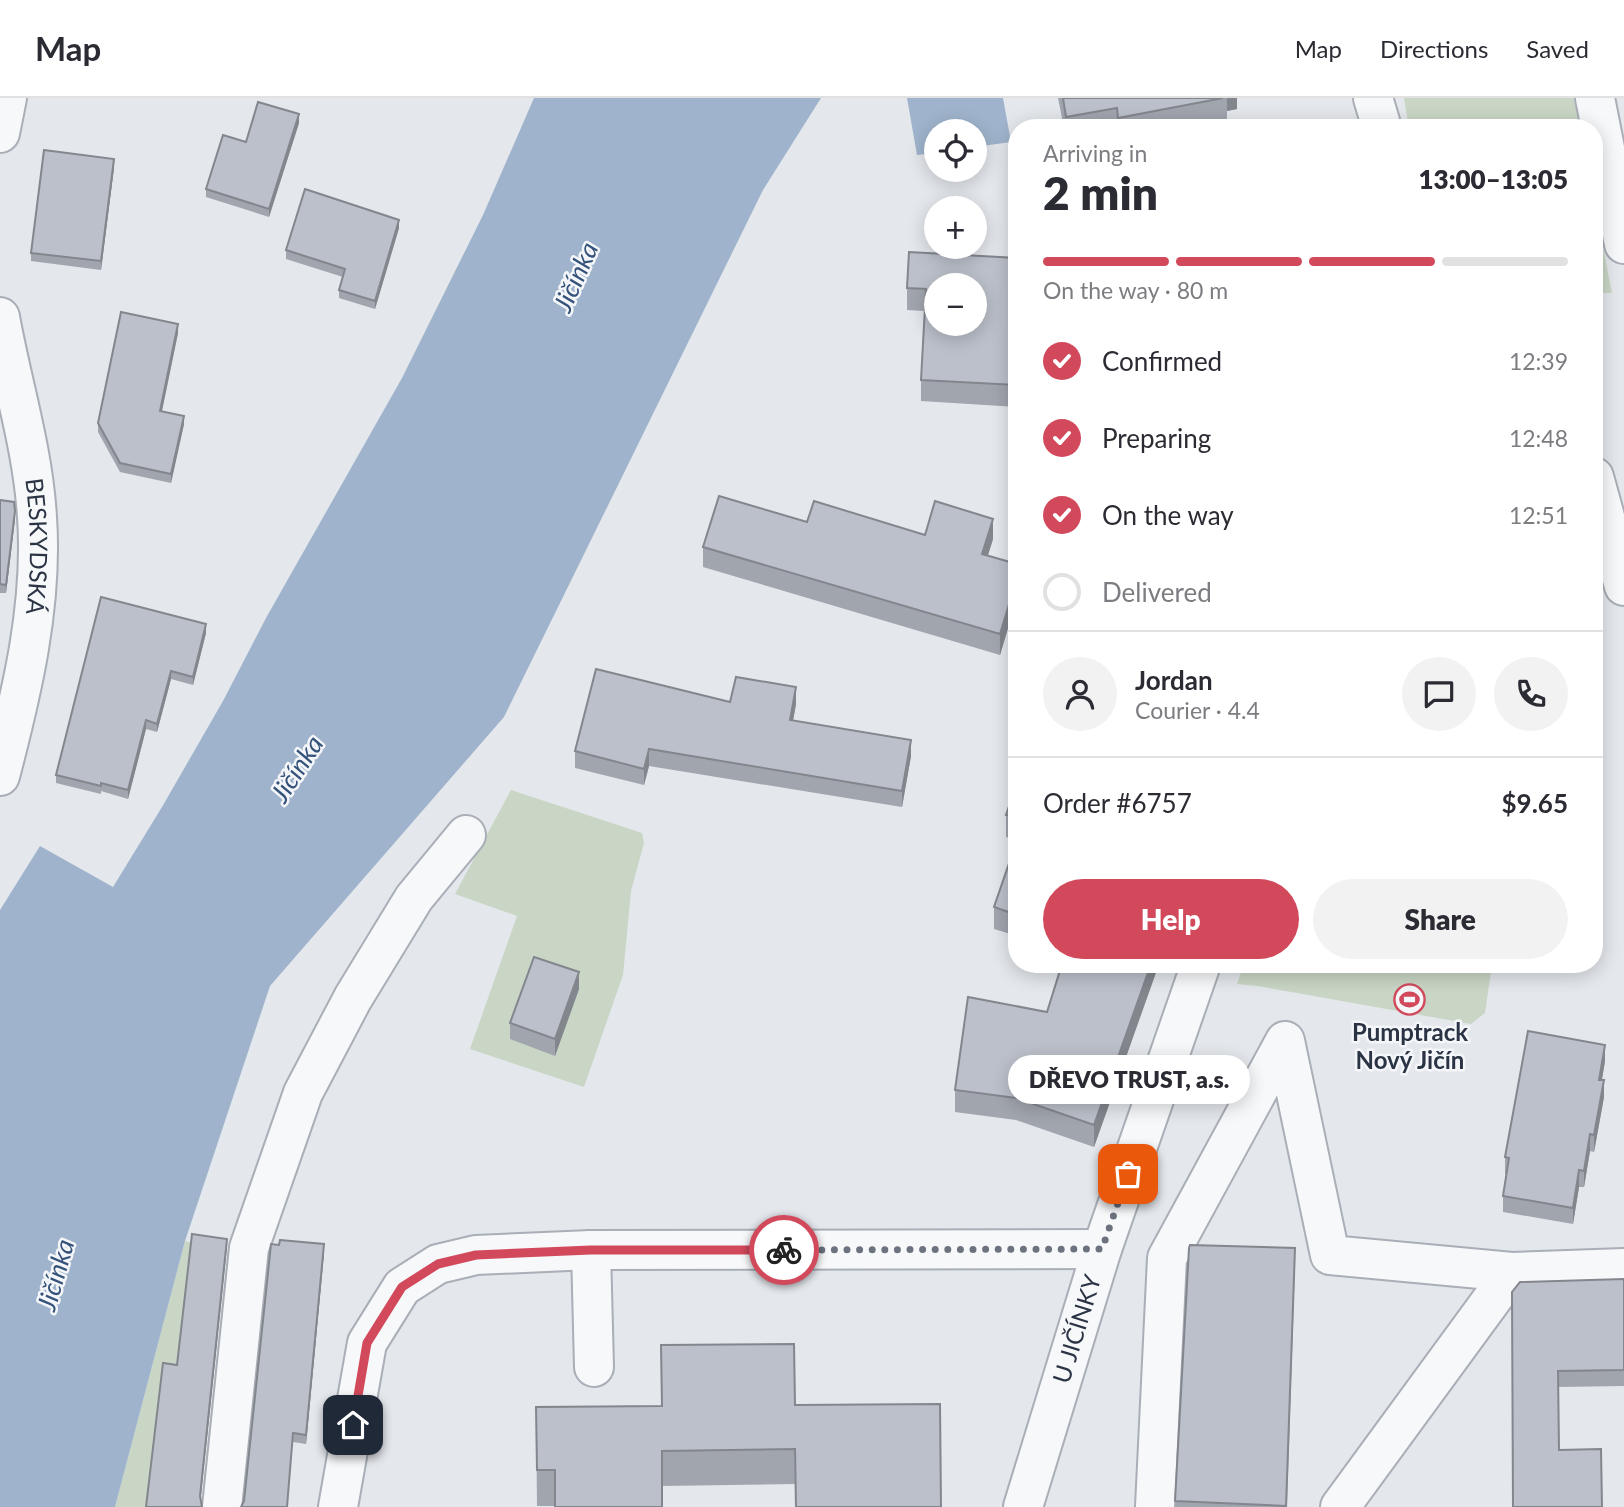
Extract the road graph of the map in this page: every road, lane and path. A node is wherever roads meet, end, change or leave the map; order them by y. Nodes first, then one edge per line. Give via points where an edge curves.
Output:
1 (7, 98) edge
2 (1373, 98) edge
3 (1595, 98) edge
4 (1379, 119) edge
5 (1599, 119) edge
6 (0, 134) edge
7 (1603, 138) edge
8 (1624, 244) edge
9 (0, 317) edge
10 (1603, 510) edge
11 (1624, 586) edge
12 (0, 776) edge
13 (466, 835) dead end
14 (1198, 973) edge
15 (1102, 1249) junction
16 (591, 1250) junction
17 (1624, 1268) edge
18 (1512, 1272) junction
19 (594, 1367) dead end
20 (222, 1507) edge
21 (338, 1507) edge
22 (1023, 1507) edge
23 (1155, 1507) edge
24 (1339, 1507) edge

1 - 6 street
2 - 4 street
3 - 5 street
7 - 8 street
9 - 12 street, BESKYDSKÁ via 26,430 38,567 35,617
10 - 11 street
13 - 20 street via 414,898 303,1093 249,1248
14 - 15 street
15 - 16 street, U JIČÍNKY
15 - 22 street, U JIČÍNKY
16 - 19 street
16 - 21 street, U JIČÍNKY via 476,1255 438,1264 402,1287 367,1343
17 - 18 street
18 - 23 street via 1331,1255 1285,1041 1167,1258
18 - 24 street

